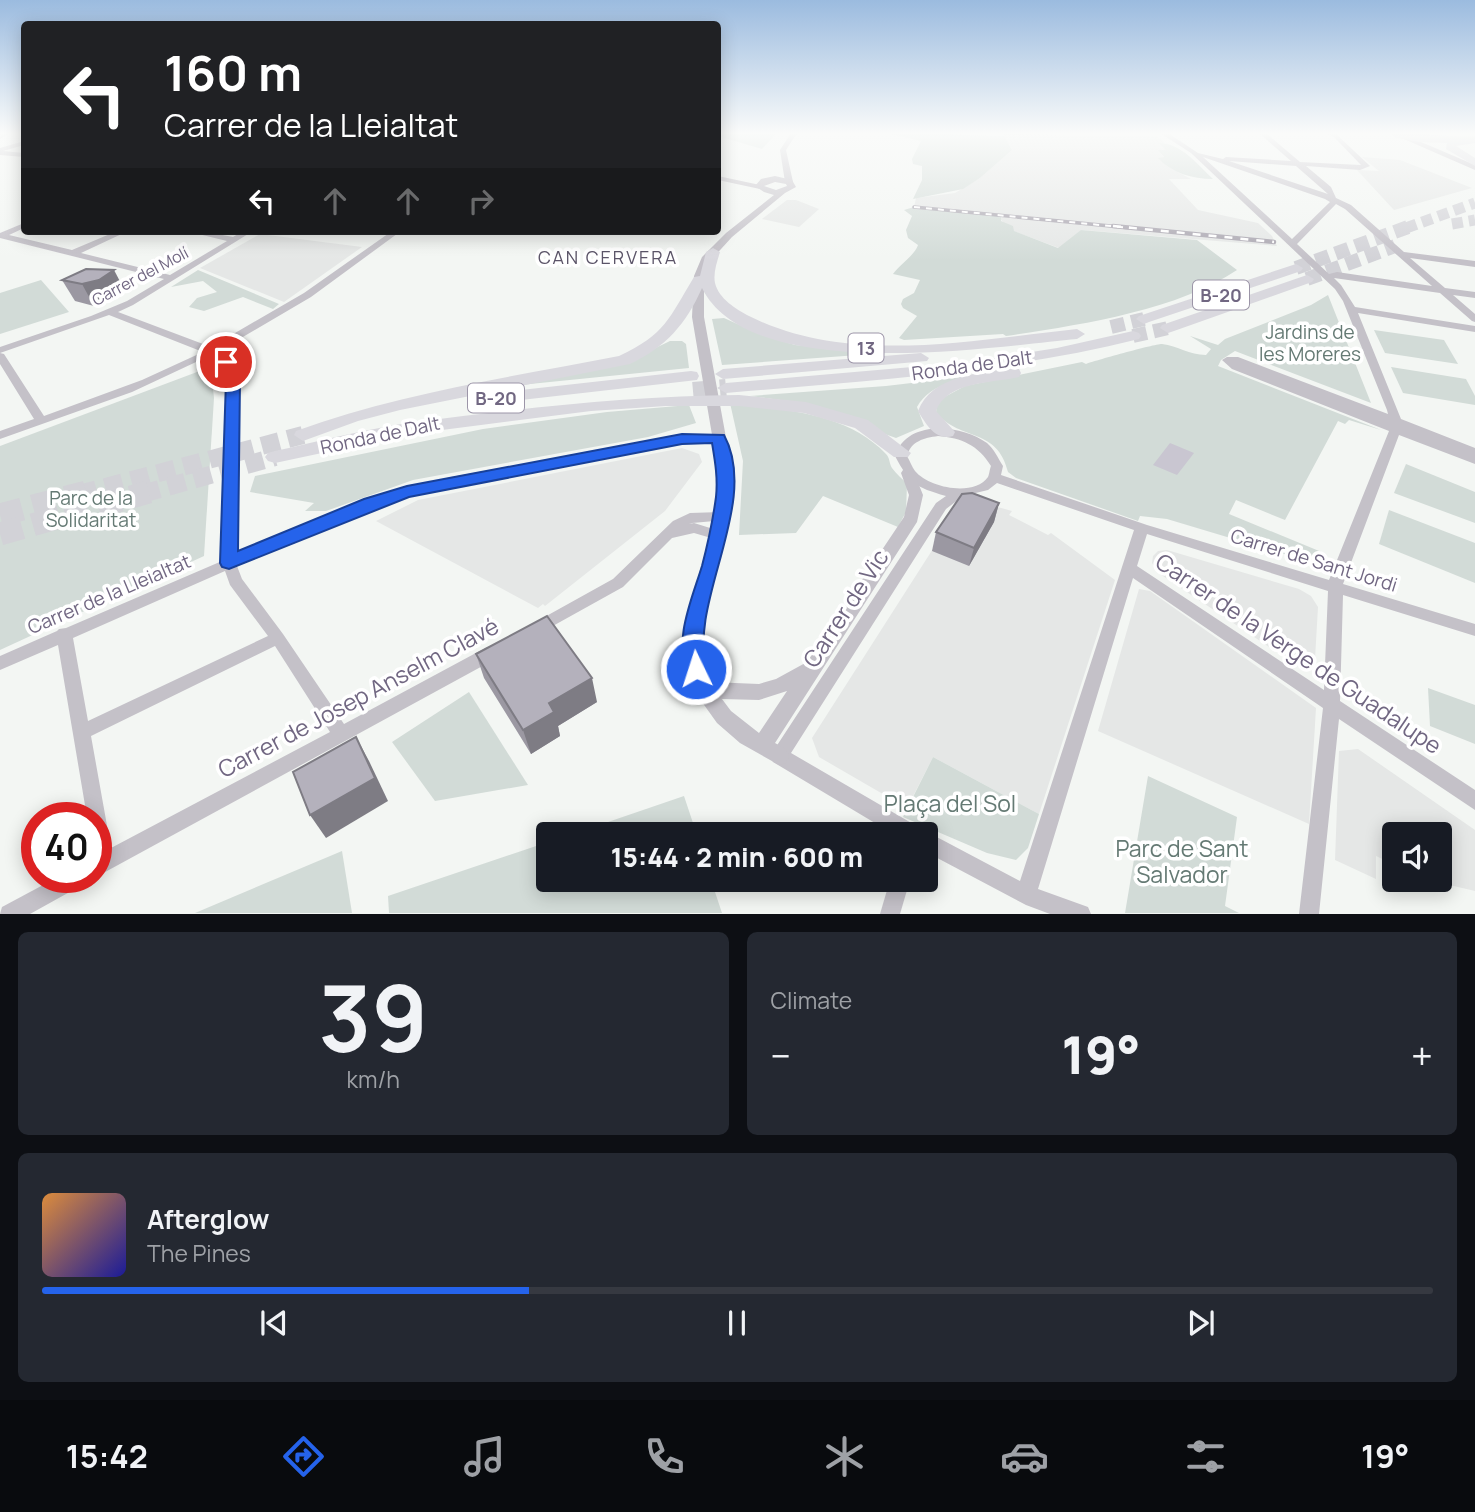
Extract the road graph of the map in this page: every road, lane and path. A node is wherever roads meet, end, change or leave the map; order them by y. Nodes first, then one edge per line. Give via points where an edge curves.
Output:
1 (777, 176) edge
2 (787, 176) edge
3 (1223, 176) edge
4 (1255, 176) edge
5 (1311, 176) edge
6 (721, 178) edge
7 (789, 182) junction
8 (765, 184) junction
9 (777, 197) junction
10 (799, 197) dead end
11 (1330, 197) junction
12 (21, 226) edge
13 (1, 235) edge
14 (115, 235) edge
15 (209, 235) edge
16 (242, 235) edge
17 (391, 235) edge
18 (233, 240) junction
19 (1292, 244) junction
20 (713, 252) junction
21 (73, 253) junction
22 (1404, 254) junction
23 (1475, 264) edge
24 (1328, 277) junction
25 (172, 278) junction
26 (699, 279) junction
27 (1444, 291) junction
28 (1475, 295) edge
29 (1351, 309) junction
30 (110, 312) junction
31 (1475, 318) edge
32 (1144, 319) tunnel mouth
33 (1111, 327) tunnel mouth
34 (1171, 328) tunnel mouth
35 (1475, 329) edge
36 (1077, 334) junction
37 (0, 350) edge
38 (211, 351) junction
39 (0, 356) edge
40 (41, 420) junction
41 (1395, 425) junction
42 (407, 429) junction
43 (718, 431) junction
44 (946, 432) junction
45 (0, 435) edge
46 (1475, 452) edge
47 (901, 453) junction
48 (275, 457) tunnel mouth
49 (1475, 460) edge
50 (908, 473) junction
51 (996, 478) junction
52 (958, 494) junction
53 (721, 517) junction
54 (1142, 528) junction
55 (718, 534) junction
56 (668, 535) junction
57 (229, 563) junction
58 (1131, 569) junction
59 (1335, 586) junction
60 (1475, 630) edge
61 (64, 633) junction
62 (278, 638) junction
63 (0, 663) edge
64 (816, 665) junction
65 (704, 689) junction
66 (1332, 704) junction
67 (82, 732) junction
68 (341, 734) junction
69 (770, 750) junction
70 (1475, 801) edge
71 (92, 802) edge
72 (890, 822) edge
73 (938, 848) edge
74 (112, 858) edge
75 (896, 892) edge
76 (48, 893) edge
77 (1026, 895) junction
78 (9, 914) edge
79 (890, 914) edge
80 (1081, 914) edge
81 (1309, 914) edge

1 - 8 street
2 - 7 street
3 - 19 street
4 - 11 street
5 - 11 street via 1334,196
6 - 8 street
7 - 8 street
7 - 9 street via 792,187
8 - 9 street
9 - 10 street
9 - 20 street
11 - 19 street via 1334,202
11 - 22 street via 1354,211
12 - 13 street
13 - 21 street
14 - 21 street
15 - 18 street
16 - 18 street, Carrer del Molí
17 - 38 street via 323,284
18 - 25 street, Carrer del Molí
19 - 24 street
20 - 26 street via 702,265
20 - 36 highway, 13 via 707,278 718,300 748,323 793,340 878,348
21 - 25 street
22 - 23 street
22 - 27 street
24 - 27 street
24 - 29 street
25 - 30 street, Carrer del Molí
26 - 42 highway, Ronda de Dalt / B-20 via 671,331 654,346 624,360 398,405 303,435 470,402 692,383
26 - 43 street via 698,317
27 - 28 street
27 - 31 street
29 - 35 street
29 - 41 street
30 - 37 street, Carrer del Molí
30 - 38 street
32 - 34 highway, B-20 via 1302,273
33 - 36 highway, Ronda de Dalt
36 - 44 highway, Ronda de Dalt via 962,354 724,381 970,367 1137,337 1067,362 941,391 929,401 927,411
38 - 40 street via 145,382
38 - 57 street via 228,363 233,380
39 - 40 street
40 - 45 street
41 - 41 street via 1234,359 1227,360 1234,366
41 - 46 street
41 - 49 street
41 - 59 street
42 - 47 highway via 613,405 753,400 838,416 878,433
42 - 48 highway, Ronda de Dalt / B-20
43 - 53 street via 726,476
43 - 57 street, Carrer de la Lleialtat via 407,491
44 - 47 street via 915,437
44 - 51 street via 986,449 997,466
47 - 50 street
50 - 52 street via 930,488
50 - 64 street, Carrer de Vic via 916,495 912,518
51 - 52 street via 984,488
51 - 54 street, Carrer de Sant Jordi
52 - 69 street, Carrer de Vic via 941,506
53 - 55 street
53 - 56 street, Carrer de Josep Anselm Clavé via 690,518
54 - 58 street
54 - 59 street, Carrer de Sant Jordi
55 - 56 street via 694,528
55 - 65 street via 697,613 692,656
56 - 68 street, Carrer de Josep Anselm Clavé via 618,583
57 - 61 street, Carrer de la Lleialtat
57 - 62 street via 235,581
58 - 66 street, Carrer de la Verge de Guadalupe
58 - 77 street
59 - 60 street, Carrer de Sant Jordi
59 - 66 street
61 - 63 street, Carrer de la Lleialtat
61 - 67 street
62 - 67 street
62 - 68 street
64 - 65 street, Carrer de Vic via 768,692 751,695
64 - 69 street, Carrer de Vic
65 - 69 street via 724,717
66 - 70 street, Carrer de la Verge de Guadalupe
66 - 81 street
67 - 71 street
68 - 74 street, Carrer de Josep Anselm Clavé
69 - 72 street
73 - 77 street
75 - 79 street
76 - 78 street
77 - 80 street

